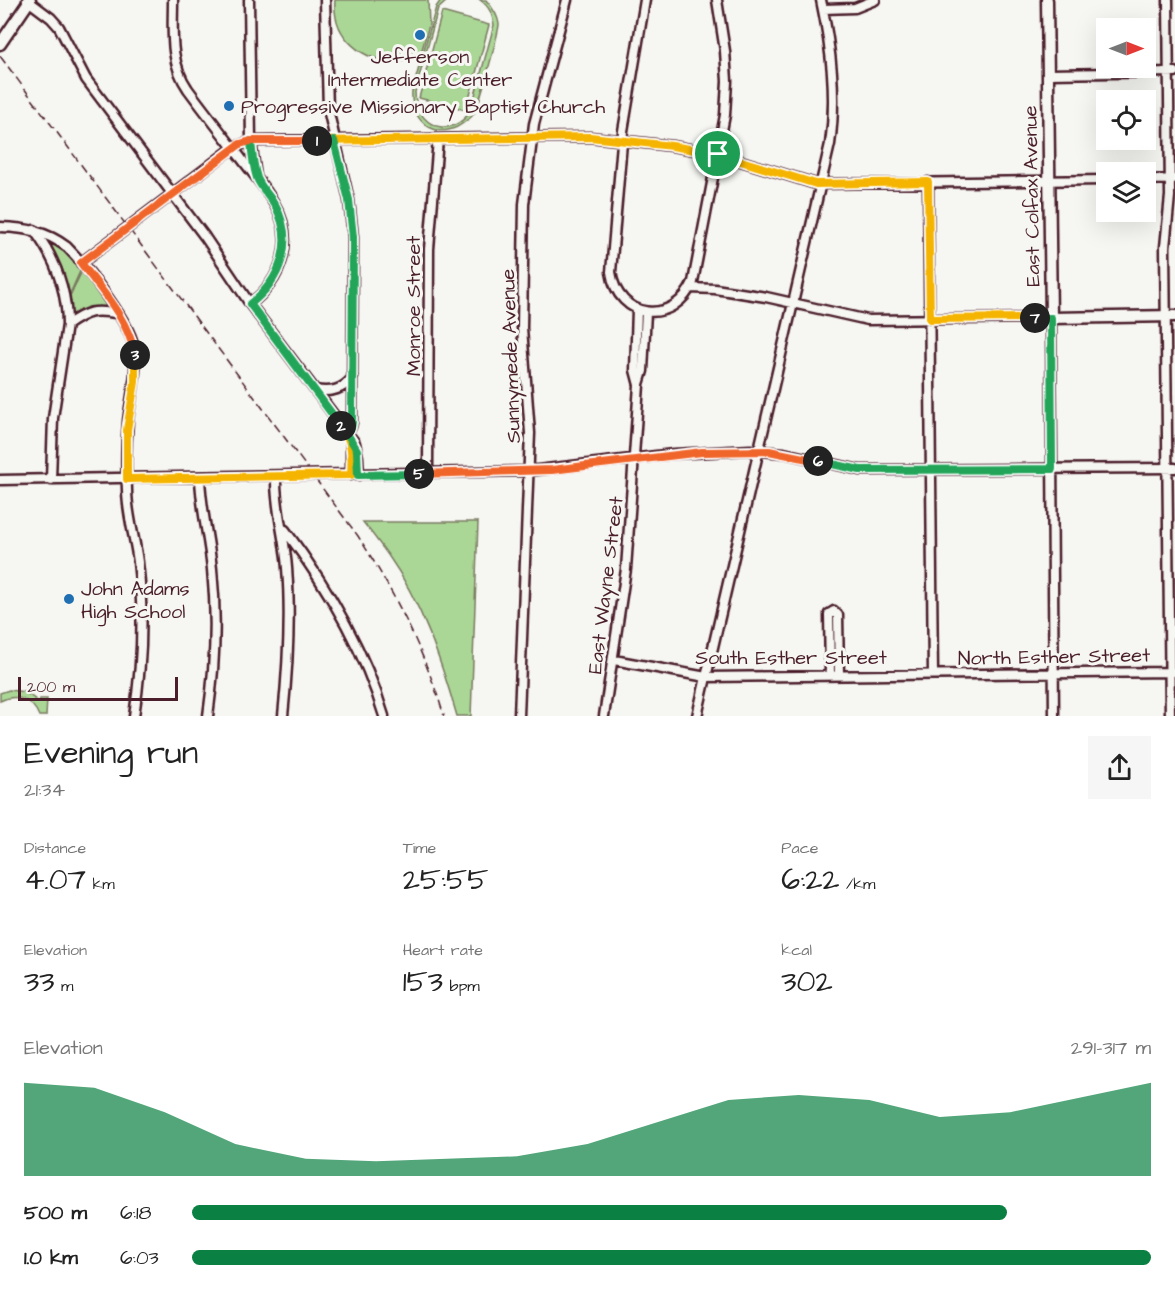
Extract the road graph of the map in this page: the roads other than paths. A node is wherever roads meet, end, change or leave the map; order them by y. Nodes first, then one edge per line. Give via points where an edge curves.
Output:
1 (29, 0) edge
2 (173, 0) edge
3 (249, 0) edge
4 (325, 0) edge
5 (567, 0) edge
6 (645, 0) edge
7 (717, 0) edge
8 (821, 0) edge
9 (875, 0) edge
10 (1047, 0) edge
11 (1168, 0) edge
12 (823, 9) junction
13 (0, 44) edge
14 (1172, 72) edge
15 (1048, 74) junction
16 (532, 138) junction
17 (438, 139) junction
18 (334, 140) junction
19 (622, 140) junction
20 (251, 141) junction
21 (233, 148) junction
22 (718, 154) junction
23 (1172, 179) edge
24 (258, 180) junction
25 (1096, 180) edge
26 (1156, 180) edge
27 (1049, 181) junction
28 (928, 182) junction
29 (821, 184) junction
30 (172, 194) junction
31 (0, 228) edge
32 (34, 230) junction
33 (81, 263) junction
34 (690, 288) junction
35 (794, 303) junction
36 (250, 304) junction
37 (642, 310) junction
38 (118, 314) junction
39 (1171, 316) edge
40 (1051, 318) junction
41 (930, 319) junction
42 (67, 325) junction
43 (353, 377) junction
44 (315, 390) junction
45 (347, 434) junction
46 (758, 451) junction
47 (635, 459) junction
48 (1171, 468) edge
49 (1052, 469) junction
50 (931, 470) junction
51 (529, 471) junction
52 (428, 474) junction
53 (355, 475) junction
54 (276, 477) junction
55 (200, 478) junction
56 (127, 479) junction
57 (0, 480) edge
58 (51, 480) junction
59 (282, 528) junction
60 (614, 660) junction
61 (1172, 672) edge
62 (1054, 673) junction
63 (933, 674) junction
64 (834, 675) junction
65 (706, 676) junction
66 (134, 716) edge
67 (208, 716) edge
68 (284, 716) edge
69 (384, 716) edge
70 (519, 716) edge
71 (604, 716) edge
72 (697, 716) edge
73 (1054, 716) edge
74 (1170, 716) edge

1 - 13 main road
1 - 30 street via 59,27 86,79
2 - 21 street via 178,74
3 - 20 street
4 - 18 street via 326,93
5 - 16 street, Sunnymede Avenue
6 - 19 street
7 - 22 street via 727,81
8 - 12 street
9 - 12 street via 855,8
10 - 15 main road, East Colfax Avenue
11 - 14 street
12 - 29 street via 834,99
14 - 15 street
14 - 23 street
15 - 27 main road, East Colfax Avenue
16 - 17 street
16 - 19 street
16 - 51 street, Sunnymede Avenue via 522,242
17 - 18 street
17 - 52 street, Monroe Street via 429,249
18 - 20 street
18 - 43 street via 349,200 353,237
19 - 22 street
19 - 37 street via 611,272 619,293
20 - 21 street
20 - 24 street
21 - 24 street
21 - 30 street
22 - 29 street
22 - 34 street
23 - 26 street
23 - 39 street via 1165,246
24 - 36 street via 275,204 285,242 276,276
25 - 27 street
27 - 28 street
27 - 40 main road, East Colfax Avenue
28 - 29 street
28 - 41 street
29 - 35 street
30 - 33 street
30 - 36 street
31 - 32 street
32 - 33 street via 58,240
32 - 42 street via 55,264 65,298
33 - 38 street
34 - 35 street
34 - 37 street via 672,308
35 - 41 street via 864,320
35 - 46 street
36 - 44 street
37 - 47 street, East Wayne Street via 635,370 639,385
38 - 42 street via 93,311
38 - 56 street via 132,340 136,361 127,430
39 - 40 main road
39 - 48 street
40 - 41 street
40 - 49 street, East Colfax Avenue
41 - 50 street
42 - 58 street via 53,418
43 - 44 street via 340,389
43 - 45 street via 352,423
44 - 45 street
45 - 53 street via 357,450
46 - 47 street
46 - 50 street via 860,470
46 - 65 street
47 - 51 street
47 - 60 street, East Wayne Street
48 - 49 street
48 - 61 street
49 - 50 street
49 - 62 street, East Colfax Avenue
50 - 63 street
51 - 52 street
51 - 70 street, Sunnymede Avenue
52 - 53 street
53 - 54 street
54 - 55 street
54 - 59 street
55 - 56 street
55 - 67 street via 214,606
56 - 58 street
56 - 66 street via 141,614
57 - 58 street
59 - 68 street via 289,615
59 - 69 street via 308,561 340,615
60 - 65 street, South Esther Street
60 - 71 street, East Wayne Street
61 - 62 street, North Esther Street
61 - 74 street
62 - 63 street, North Esther Street
62 - 73 street, East Colfax Avenue
63 - 64 street, South Esther Street
64 - 64 street via 829,614 832,611 838,615
64 - 65 street, South Esther Street
65 - 72 street

